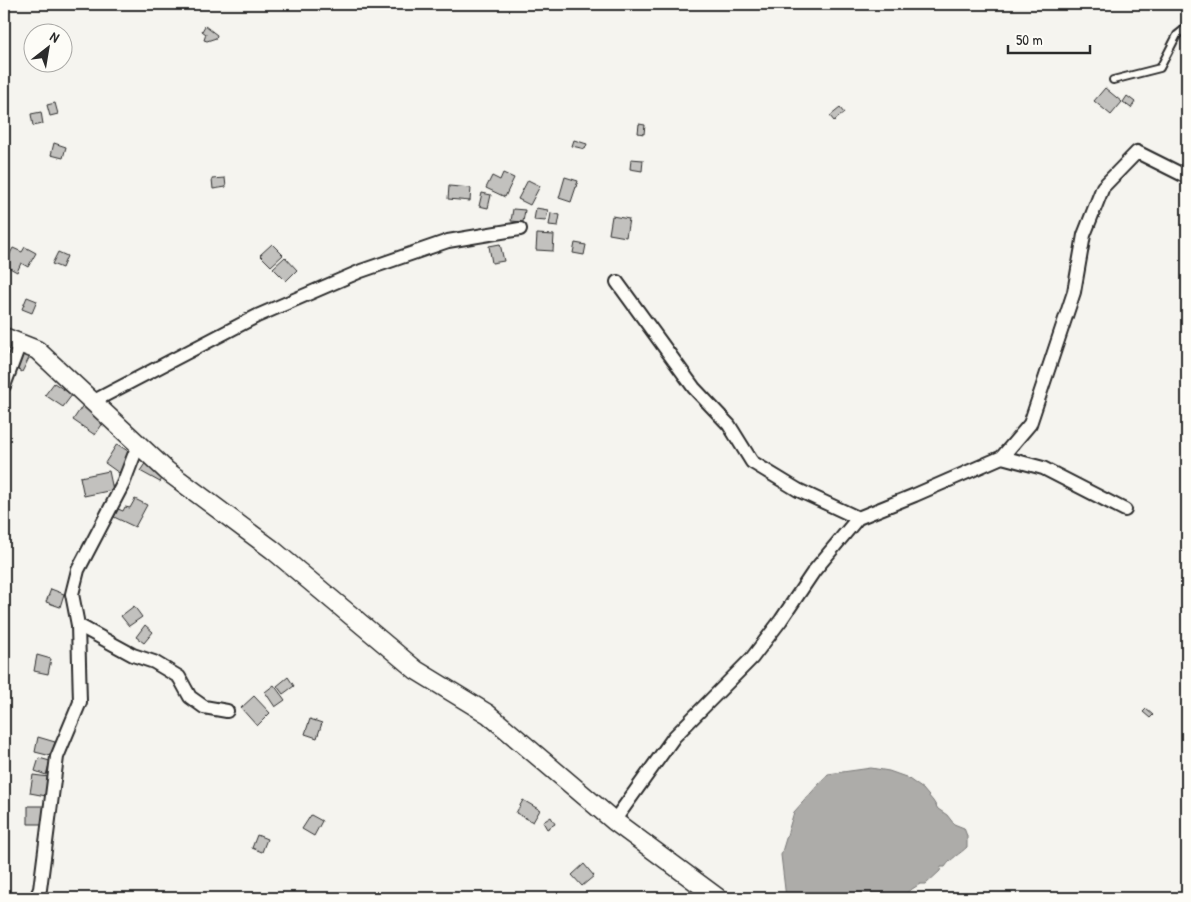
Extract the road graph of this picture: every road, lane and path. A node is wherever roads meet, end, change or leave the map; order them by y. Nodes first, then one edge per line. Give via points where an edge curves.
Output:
1 (1187, 27) edge
2 (1113, 80) dead end
3 (1187, 177) edge
4 (520, 229) dead end
5 (617, 282) dead end
6 (12, 340) edge
7 (4, 386) edge
8 (92, 402) junction
9 (138, 446) junction
10 (1002, 457) junction
11 (1125, 510) dead end
12 (858, 518) junction
13 (78, 625) junction
14 (227, 711) dead end
15 (614, 821) junction
16 (36, 898) edge
17 (718, 898) edge

1 - 2 lane via 1178,35 1160,68
3 - 10 street via 1137,152 1102,186 1084,235 1074,292 1030,424
4 - 8 street via 448,241 360,272 257,316
5 - 12 street via 694,388 729,425 752,462 798,490
6 - 7 street
6 - 8 street via 38,350
8 - 9 street
9 - 13 street via 123,484 78,570 72,594
9 - 15 street via 273,550 416,670 488,714
10 - 11 street via 1043,468
10 - 12 street
12 - 15 street via 814,571 752,658 674,737
13 - 14 street via 179,677 190,697 204,707
13 - 16 street via 80,702 57,757 40,889
15 - 17 street

